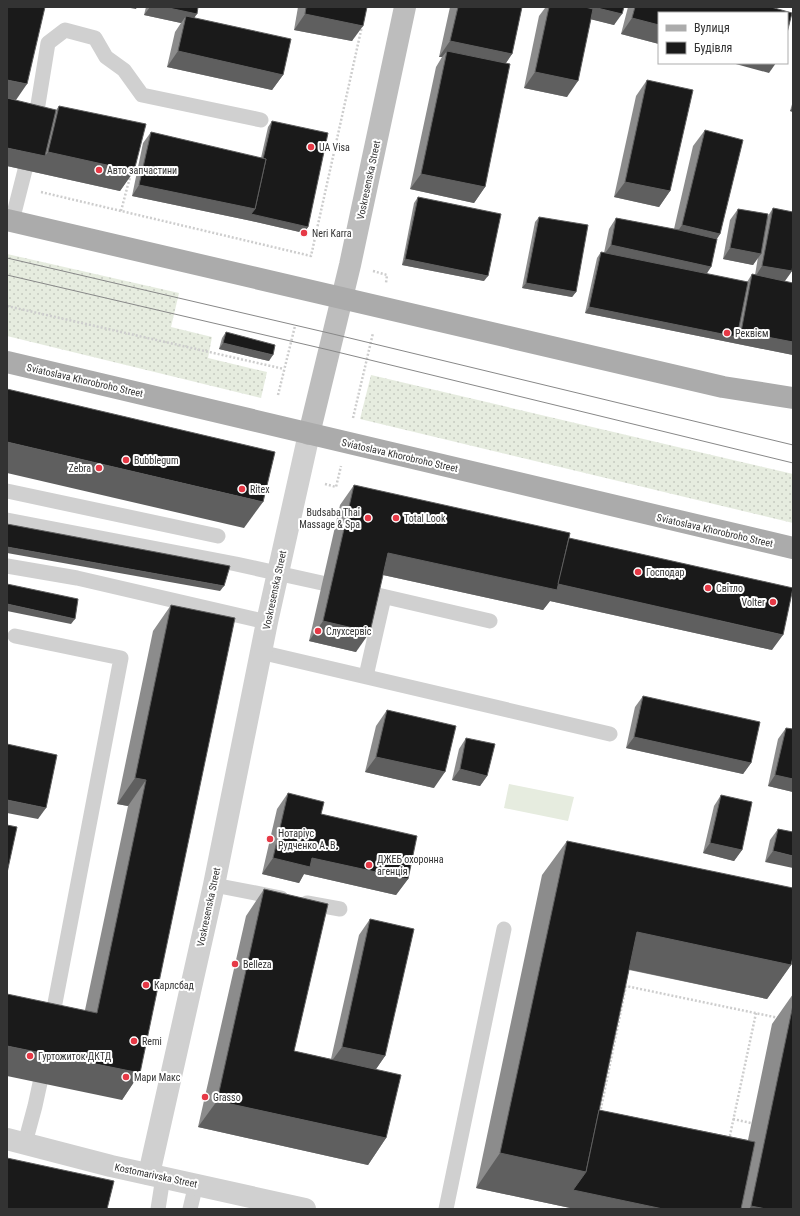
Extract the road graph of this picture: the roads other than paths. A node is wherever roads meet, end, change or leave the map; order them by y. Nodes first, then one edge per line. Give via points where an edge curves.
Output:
1 (405, 7) edge
2 (261, 120) dead end
3 (35, 124) edge
4 (25, 170) edge
5 (10, 221) edge
6 (342, 298) junction
7 (7, 362) edge
8 (793, 398) edge
9 (309, 434) junction
10 (7, 491) edge
11 (7, 520) edge
12 (218, 536) dead end
13 (793, 548) edge
14 (7, 566) edge
15 (277, 573) junction
16 (322, 583) dead end
17 (369, 593) edge
18 (384, 597) junction
19 (490, 621) dead end
20 (267, 622) junction
21 (15, 636) dead end
22 (260, 652) junction
23 (366, 676) junction
24 (610, 734) dead end
25 (214, 885) junction
26 (340, 909) dead end
27 (504, 929) dead end
28 (50, 1033) edge
29 (40, 1083) edge
30 (16, 1141) edge
31 (156, 1175) junction
32 (196, 1184) junction
33 (158, 1209) edge
34 (190, 1209) edge
35 (305, 1209) edge
36 (446, 1209) edge

1 - 6 main road, Voskresenska Street
2 - 3 lane via 142,96 124,70 106,57 94,38 64,30 48,43
4 - 5 lane
5 - 6 main road
6 - 8 main road via 723,387
6 - 9 main road, Voskresenska Street
7 - 9 main road, Sviatoslava Khorobroho Street
9 - 13 main road, Sviatoslava Khorobroho Street
9 - 15 street, Voskresenska Street
10 - 12 lane
11 - 15 lane
14 - 20 lane via 77,578
15 - 16 lane
15 - 20 street, Voskresenska Street
17 - 18 lane
18 - 19 lane
18 - 23 lane
20 - 22 street, Voskresenska Street
21 - 28 lane via 121,658
22 - 23 lane
22 - 25 street, Voskresenska Street
23 - 24 lane
25 - 26 lane
25 - 31 street, Voskresenska Street
27 - 36 lane
29 - 30 lane via 35,1106
30 - 31 street, Kostomarivska Street
31 - 32 street, Kostomarivska Street
31 - 33 lane
32 - 34 lane
32 - 35 street, Kostomarivska Street

